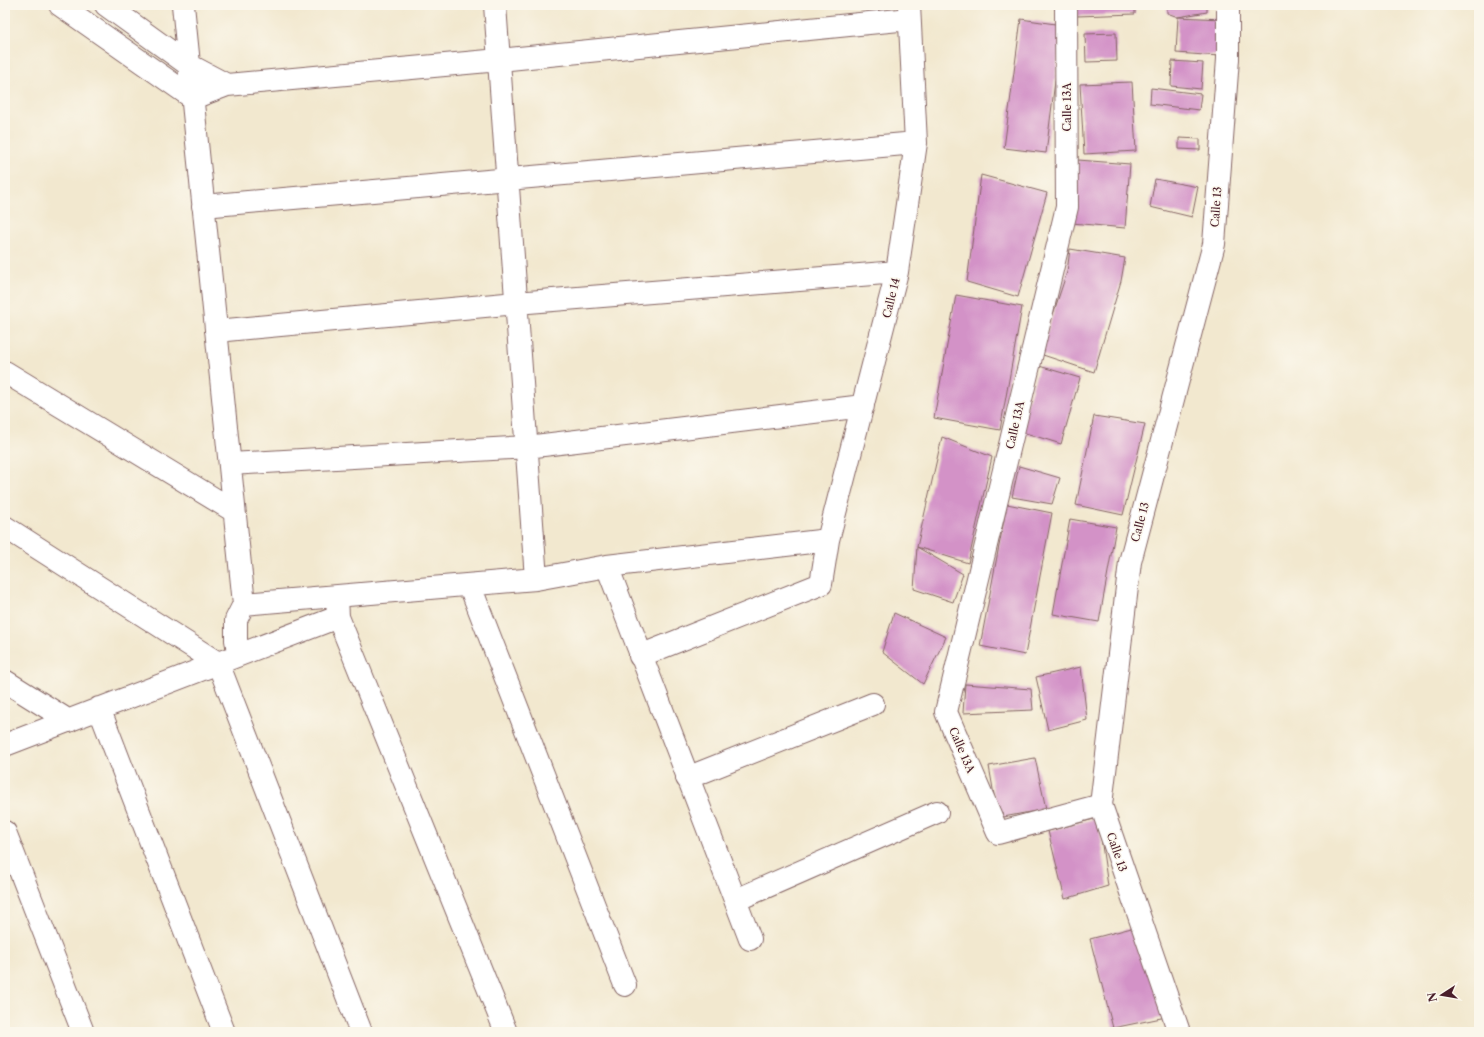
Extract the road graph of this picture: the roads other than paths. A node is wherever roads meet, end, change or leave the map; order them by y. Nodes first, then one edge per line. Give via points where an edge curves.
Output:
1 (60, 5) edge
2 (106, 5) edge
3 (183, 5) edge
4 (495, 5) edge
5 (1066, 5) edge
6 (1228, 5) edge
7 (909, 12) edge
8 (499, 60) junction
9 (189, 65) junction
10 (227, 85) junction
11 (193, 98) junction
12 (916, 143) junction
13 (508, 179) junction
14 (203, 206) junction
15 (897, 272) junction
16 (516, 303) junction
17 (216, 331) junction
18 (5, 372) edge
19 (864, 406) junction
20 (527, 447) junction
21 (230, 464) junction
22 (234, 511) junction
23 (5, 527) edge
24 (828, 540) junction
25 (606, 566) junction
26 (536, 579) junction
27 (470, 586) junction
28 (244, 604) junction
29 (337, 607) junction
30 (239, 655) junction
31 (640, 656) junction
32 (218, 663) junction
33 (5, 681) edge
34 (873, 704) dead end
35 (99, 708) junction
36 (69, 721) junction
37 (5, 745) edge
38 (687, 778) junction
39 (1101, 805) junction
40 (937, 812) dead end
41 (5, 832) edge
42 (736, 900) junction
43 (750, 939) dead end
44 (625, 986) dead end
45 (83, 1032) edge
46 (224, 1032) edge
47 (361, 1032) edge
48 (506, 1032) edge
49 (1180, 1032) edge

1 - 11 street
2 - 9 street
3 - 9 street
4 - 8 street
5 - 39 street, Calle 13A via 1067,207 946,712 998,833
6 - 39 street, Calle 13 via 1228,59 1214,244 1130,562
7 - 8 street
7 - 12 street, Calle 14
8 - 10 street
8 - 13 street
9 - 10 street
9 - 11 street
10 - 11 street
11 - 14 street
12 - 13 street
12 - 15 street, Calle 14
13 - 14 street
13 - 16 street
14 - 17 street
15 - 16 street
15 - 19 street, Calle 14
16 - 17 street
16 - 20 street
17 - 21 street
18 - 22 street
19 - 20 street
19 - 24 street, Calle 14
20 - 21 street
20 - 26 street
21 - 22 street
22 - 28 street
23 - 32 street
24 - 25 street
24 - 31 street, Calle 14 via 821,584
25 - 26 street
25 - 31 street
26 - 27 street
27 - 29 street
27 - 44 street
28 - 29 street
28 - 30 street via 236,620
29 - 30 street
29 - 48 street
30 - 32 street
31 - 38 street
32 - 35 street
32 - 47 street
33 - 36 street
34 - 38 street
35 - 36 street
35 - 46 street
36 - 37 street
38 - 42 street
39 - 49 street, Calle 13
40 - 42 street
41 - 45 street
42 - 43 street

